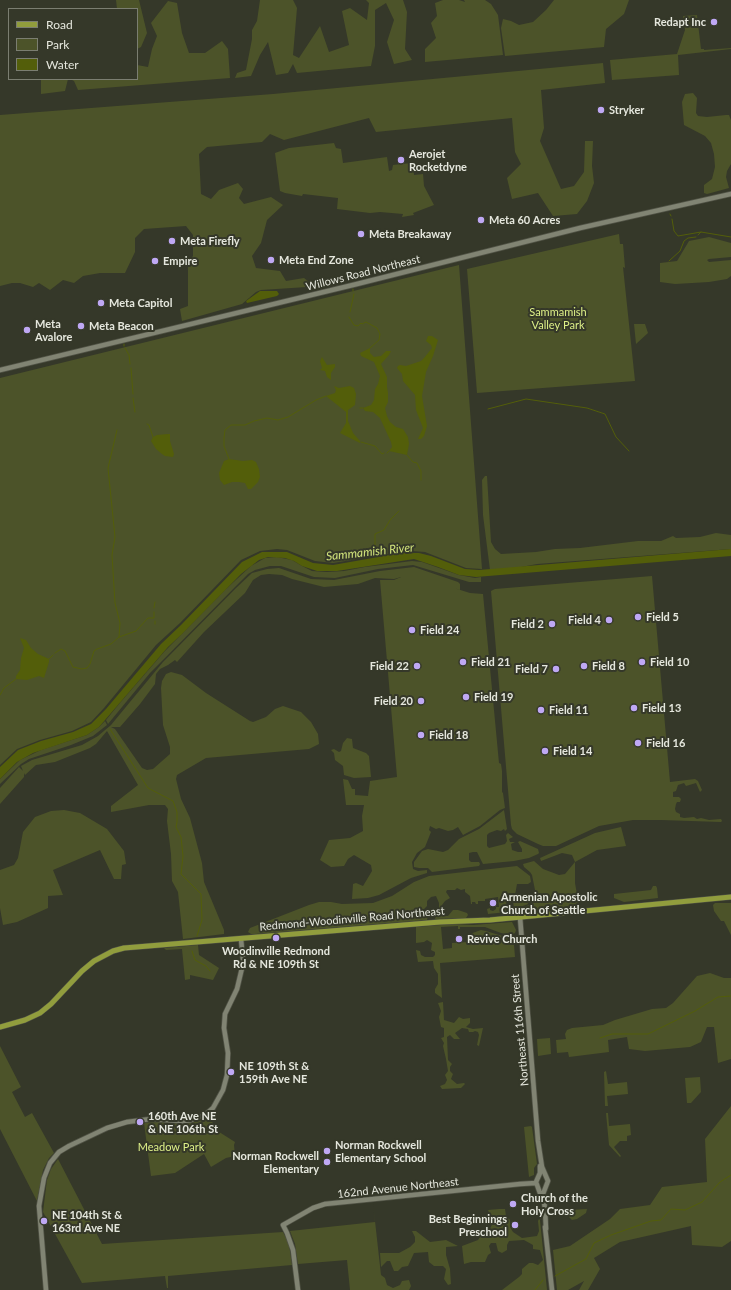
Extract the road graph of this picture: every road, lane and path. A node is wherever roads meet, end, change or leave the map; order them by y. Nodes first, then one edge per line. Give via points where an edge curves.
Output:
1 (731, 194) edge
2 (0, 370) edge
3 (731, 897) edge
4 (520, 917) junction
5 (241, 938) junction
6 (0, 1027) edge
7 (538, 1141) junction
8 (545, 1176) junction
9 (538, 1177) junction
10 (520, 1184) junction
11 (537, 1185) junction
12 (545, 1186) junction
13 (546, 1229) junction
14 (46, 1290) edge
15 (298, 1290) edge
16 (552, 1290) edge

1 - 2 street, Willows Road Northeast
3 - 4 main road, Redmond-Woodinville Road Northeast
4 - 5 main road, Redmond-Woodinville Road Northeast
4 - 7 street, Northeast 116th Street
5 - 6 main road, Redmond-Woodinville Road Northeast via 113,951 82,971 40,1013
5 - 14 street via 242,968 237,989 225,1014 228,1066 226,1083 219,1098 213,1108 196,1119 151,1119 124,1123 107,1128 59,1152 50,1163 41,1190 39,1214
7 - 8 street, Northeast 116th Street
7 - 9 street, Northeast 116th Street
8 - 9 street
8 - 12 street, Northeast 116th Street via 548,1181
9 - 10 street, 162nd Avenue Northeast
9 - 11 street, Northeast 116th Street
10 - 11 street, 162nd Avenue Northeast
10 - 15 street, 162nd Avenue Northeast via 325,1204 313,1208 283,1225 293,1250
11 - 12 street
11 - 13 street, Northeast 116th Street
12 - 13 street, Northeast 116th Street via 543,1194
13 - 16 street, Northeast 116th Street

